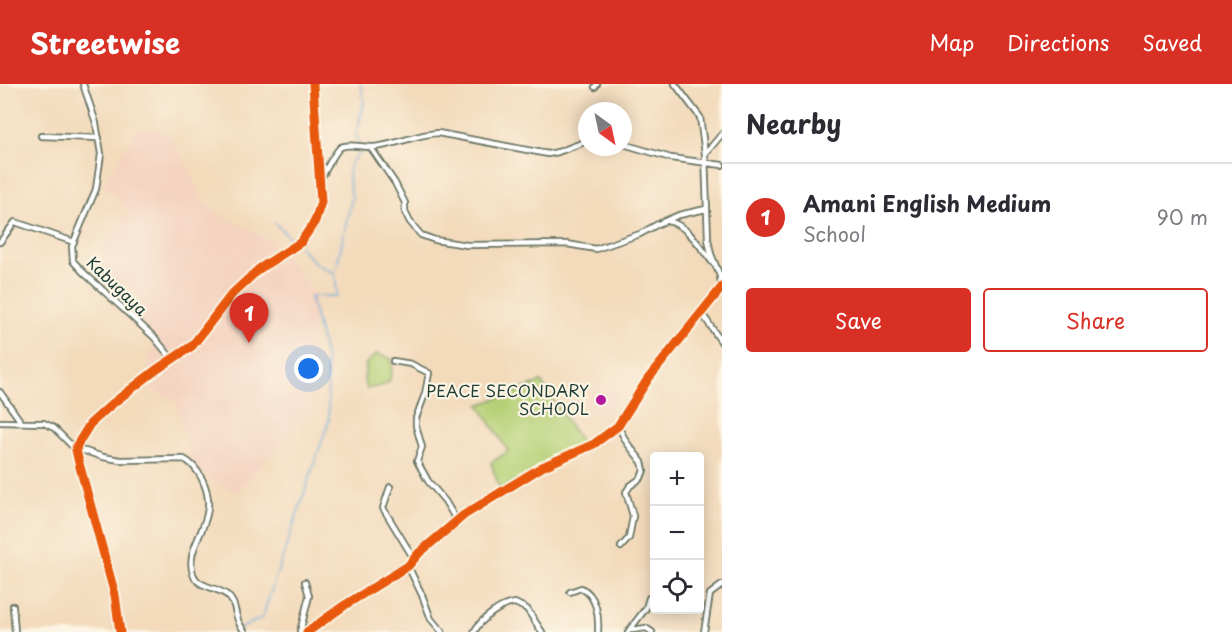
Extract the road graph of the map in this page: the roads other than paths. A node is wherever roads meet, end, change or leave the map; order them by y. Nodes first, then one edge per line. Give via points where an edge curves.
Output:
1 (84, 84) edge
2 (313, 84) edge
3 (675, 84) edge
4 (722, 134) edge
5 (41, 136) dead end
6 (99, 138) junction
7 (578, 144) edge
8 (371, 147) junction
9 (632, 147) edge
10 (705, 154) junction
11 (705, 161) junction
12 (722, 165) edge
13 (319, 183) junction
14 (706, 209) junction
15 (687, 214) junction
16 (667, 221) junction
17 (681, 227) junction
18 (0, 242) edge
19 (74, 242) junction
20 (715, 265) junction
21 (721, 288) edge
22 (701, 312) junction
23 (715, 330) junction
24 (722, 334) edge
25 (722, 343) edge
26 (172, 359) junction
27 (393, 361) dead end
28 (0, 392) edge
29 (0, 422) edge
30 (21, 422) junction
31 (618, 426) junction
32 (76, 451) junction
33 (390, 488) dead end
34 (458, 521) junction
35 (621, 547) dead end
36 (414, 559) junction
37 (408, 566) junction
38 (305, 582) dead end
39 (722, 585) edge
40 (570, 592) dead end
41 (649, 598) dead end
42 (13, 606) dead end
43 (628, 631) edge
44 (15, 632) edge
45 (120, 632) edge
46 (245, 632) edge
47 (300, 632) edge
48 (308, 632) edge
49 (442, 632) edge
50 (474, 632) edge
51 (542, 632) edge
52 (598, 632) edge
53 (652, 632) edge
54 (704, 632) edge

1 - 6 street, Kabugaya
2 - 13 street
3 - 10 street via 700,117
4 - 10 street
5 - 6 street
6 - 19 street, Kabugaya via 98,179
7 - 8 street via 548,154 438,133
8 - 13 street via 339,149
8 - 16 street via 395,183 410,222 421,235 435,240 467,245 567,244 596,249
9 - 11 street via 671,158
10 - 11 street
11 - 12 street
11 - 14 street
13 - 26 street via 319,211 301,242 249,277 196,342
14 - 15 street
14 - 20 street
15 - 16 street
15 - 17 street
16 - 17 street
17 - 20 street
18 - 19 street via 15,222
19 - 26 street, Kabugaya via 74,261 83,273
20 - 21 street
21 - 22 street
22 - 23 street
22 - 31 street via 648,379
23 - 24 street
23 - 25 street
26 - 32 street via 98,416 83,433
27 - 34 street via 429,373 416,418 422,447 417,461
28 - 30 street
29 - 30 street
30 - 32 street via 49,425
31 - 34 street via 594,444 542,467
31 - 35 street via 644,470 626,492 633,516 629,538
32 - 45 street via 115,595
32 - 46 street via 111,459 184,459 191,463 208,500 206,520 191,555 194,577 229,597
33 - 36 street via 383,508
34 - 36 street
36 - 37 street
37 - 48 street
37 - 49 street via 431,620
38 - 47 street via 309,596
39 - 54 street via 710,594
40 - 52 street via 581,588 586,591 597,608
41 - 43 street
42 - 44 street
43 - 53 street via 646,628
50 - 51 street via 486,618 515,603 527,609

